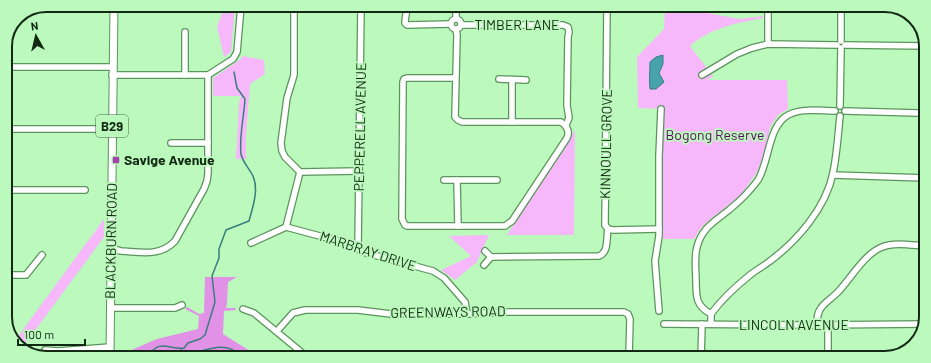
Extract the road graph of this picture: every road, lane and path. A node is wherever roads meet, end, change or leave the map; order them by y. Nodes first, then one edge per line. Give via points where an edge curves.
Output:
1 (114, 12) edge
2 (240, 12) edge
3 (294, 12) edge
4 (361, 12) edge
5 (407, 12) edge
6 (456, 12) edge
7 (607, 12) edge
8 (768, 12) edge
9 (841, 12) edge
10 (456, 19) junction
11 (451, 24) junction
12 (462, 25) junction
13 (456, 30) junction
14 (186, 32) dead end
15 (768, 44) junction
16 (841, 45) junction
17 (919, 46) edge
18 (12, 67) edge
19 (112, 67) junction
20 (112, 75) junction
21 (208, 75) junction
22 (702, 75) dead end
23 (185, 76) junction
24 (456, 78) junction
25 (499, 80) dead end
26 (512, 80) junction
27 (526, 80) dead end
28 (661, 109) dead end
29 (838, 111) junction
30 (919, 113) edge
31 (512, 122) junction
32 (566, 125) junction
33 (12, 129) edge
34 (112, 129) junction
35 (171, 143) dead end
36 (208, 143) junction
37 (359, 171) junction
38 (300, 172) junction
39 (833, 175) junction
40 (919, 178) edge
41 (444, 180) dead end
42 (457, 180) junction
43 (497, 180) dead end
44 (12, 190) edge
45 (85, 190) dead end
46 (458, 226) junction
47 (286, 227) junction
48 (608, 229) junction
49 (659, 229) junction
50 (251, 243) dead end
51 (111, 246) junction
52 (919, 246) edge
53 (358, 249) junction
54 (485, 251) dead end
55 (42, 254) dead end
56 (491, 257) junction
57 (484, 264) dead end
58 (12, 275) edge
59 (182, 305) dead end
60 (110, 308) junction
61 (243, 309) dead end
62 (659, 311) dead end
63 (467, 314) junction
64 (711, 314) junction
65 (664, 324) dead end
66 (702, 324) junction
67 (711, 324) junction
68 (918, 324) edge
69 (817, 325) junction
70 (828, 325) junction
71 (277, 331) junction
72 (110, 347) junction
73 (45, 350) dead end
74 (110, 351) edge
75 (300, 351) edge
76 (629, 351) edge
77 (701, 351) edge
78 (828, 351) edge

1 - 19 main road, BLACKBURN ROAD / B29
2 - 21 street via 237,52 233,59
3 - 38 street via 294,75 287,98 281,143 285,157
4 - 37 street, PEPPERELL AVENUE
5 - 11 street via 405,23 408,25
6 - 10 street
7 - 48 street, KINNOULL GROVE via 605,225
8 - 15 street
9 - 16 street
10 - 11 street
10 - 12 street via 460,20
11 - 13 street
12 - 13 street
12 - 32 street, TIMBER LANE via 568,27 570,32
13 - 24 street
14 - 23 street
15 - 16 street
15 - 22 street via 737,54
16 - 17 street
16 - 29 street
18 - 19 street
19 - 20 main road, BLACKBURN ROAD / B29
20 - 23 street
20 - 34 main road, BLACKBURN ROAD / B29
21 - 23 street
21 - 36 street
24 - 31 street via 455,117 458,120
24 - 46 street via 404,79 402,219 407,226
25 - 26 street
26 - 27 street
26 - 31 street
28 - 49 street
29 - 30 street via 843,107 845,111
29 - 39 street via 838,147
29 - 64 street via 799,110 783,118 775,130 758,181 743,198 709,225 701,236 697,248 696,295 703,310
31 - 32 street via 561,122
32 - 46 street via 569,131 567,138 508,225
33 - 34 street
34 - 51 main road, BLACKBURN ROAD / B29
35 - 36 street
36 - 51 street via 208,181 169,247 154,252 121,251
37 - 38 street
37 - 53 street, PEPPERELL AVENUE
38 - 47 street
39 - 40 street
39 - 64 street via 824,197 797,238 732,290
41 - 42 street
42 - 43 street
42 - 46 street
44 - 45 street
47 - 50 street
47 - 53 street, MARBRAY DRIVE via 346,243
48 - 49 street
48 - 56 street, KINNOULL GROVE via 606,250 599,256
49 - 62 street via 655,261
51 - 60 main road, BLACKBURN ROAD / B29
52 - 69 street via 890,245 872,253 837,293 821,307 817,314
53 - 63 street, MARBRAY DRIVE via 433,271 465,302
54 - 56 street
55 - 58 street via 26,275
56 - 57 street
59 - 60 street via 175,308
60 - 72 main road, BLACKBURN ROAD / B29
61 - 71 street via 254,313
63 - 71 street, GREENWAYS ROAD via 305,310 293,312
63 - 76 street, GREENWAYS ROAD via 624,312 630,319
64 - 67 street
65 - 66 street, LINCOLN AVENUE
66 - 67 street, LINCOLN AVENUE
66 - 77 street
67 - 69 street, LINCOLN AVENUE
68 - 70 street, LINCOLN AVENUE
69 - 70 street, LINCOLN AVENUE
70 - 78 street
71 - 75 street
72 - 73 street
72 - 74 main road, BLACKBURN ROAD / B29

